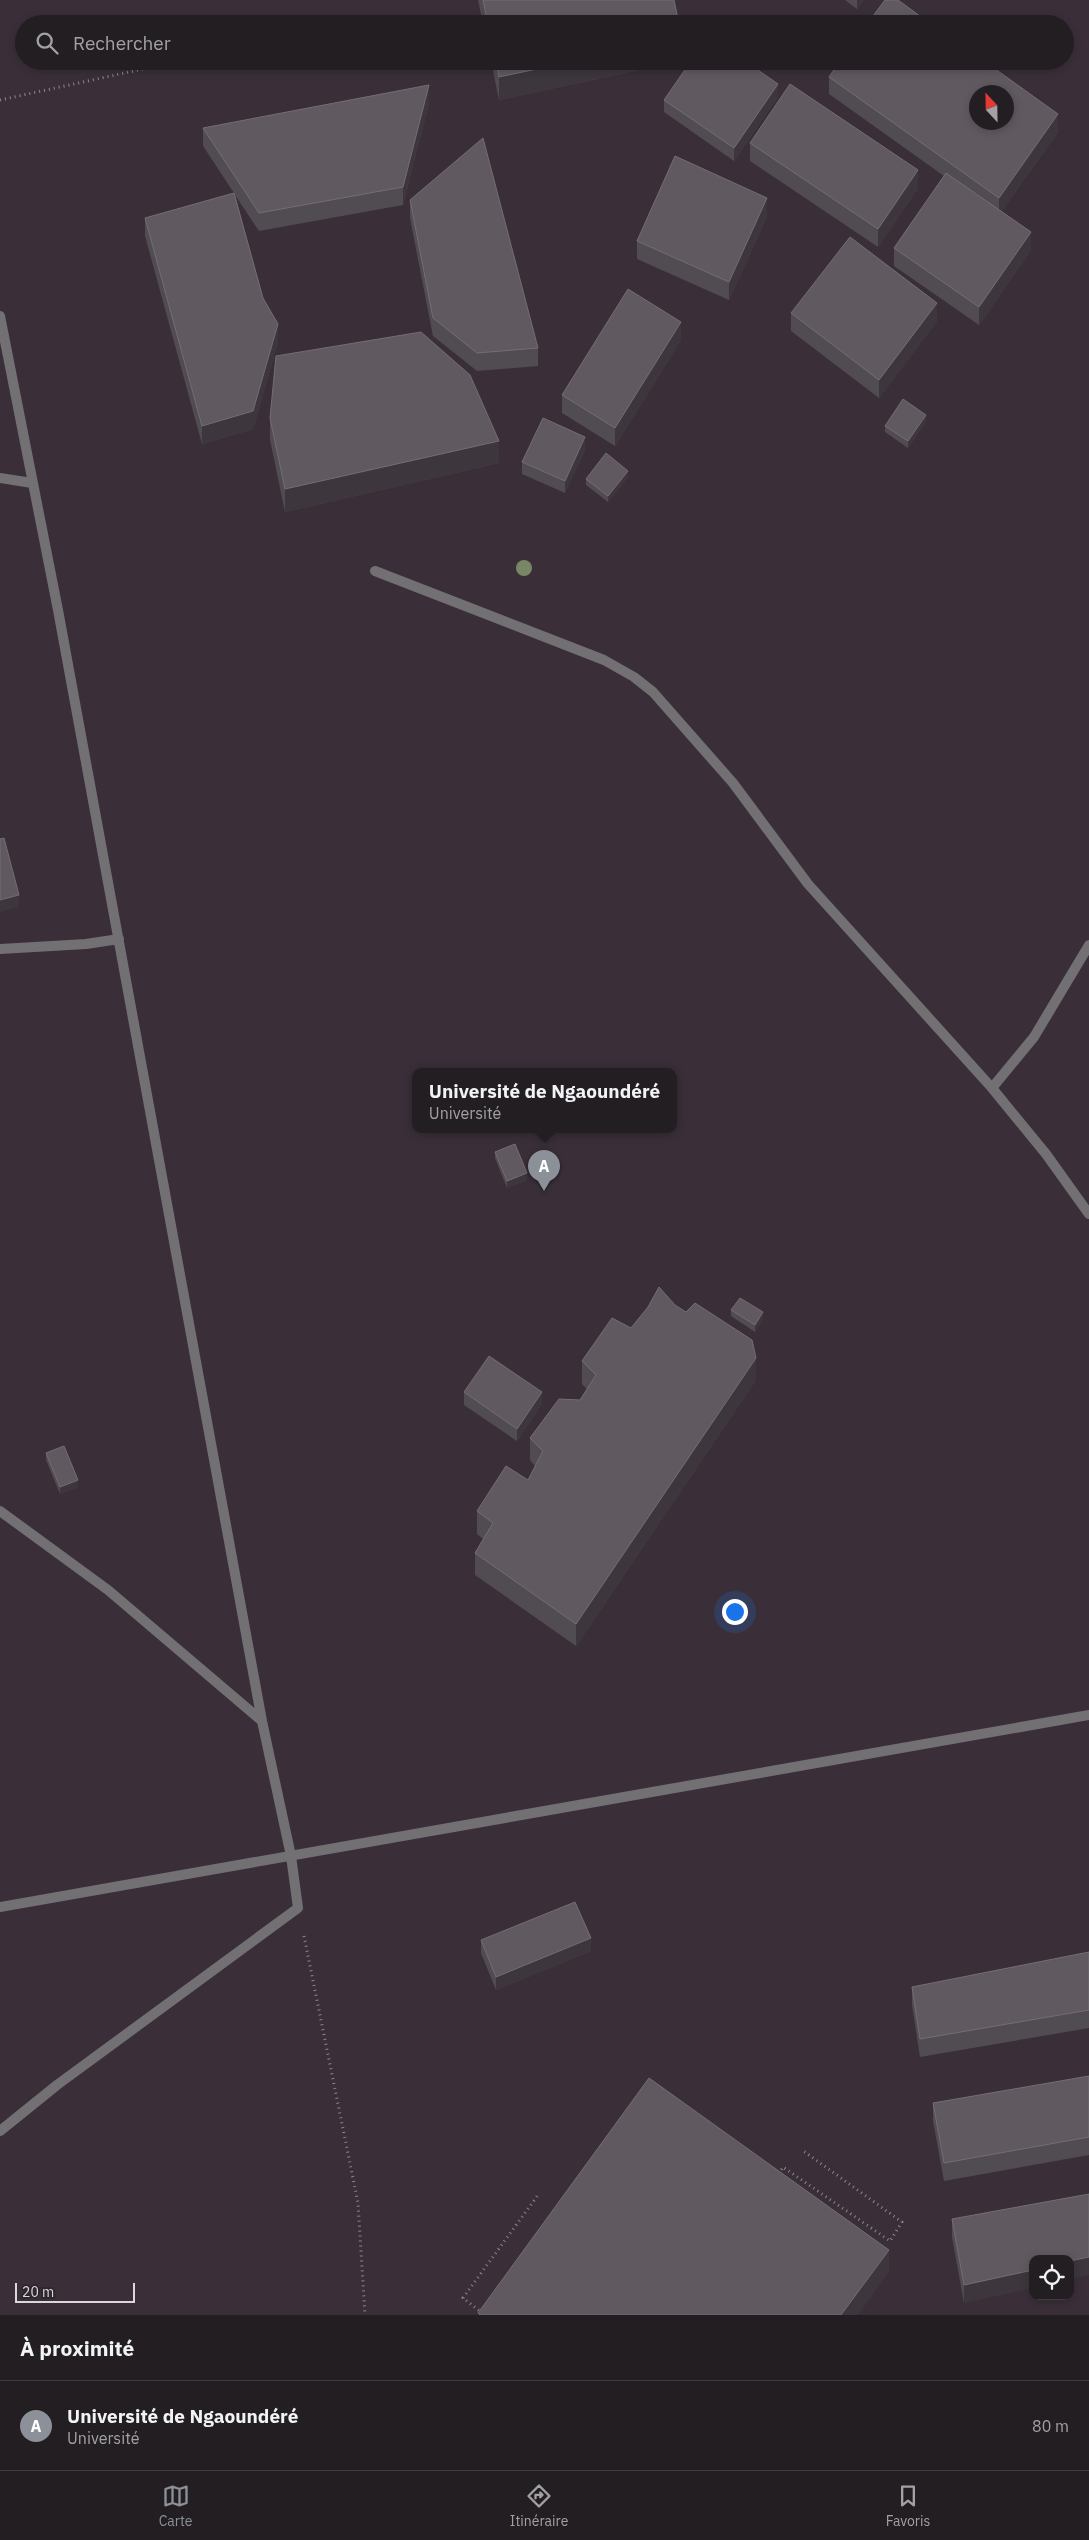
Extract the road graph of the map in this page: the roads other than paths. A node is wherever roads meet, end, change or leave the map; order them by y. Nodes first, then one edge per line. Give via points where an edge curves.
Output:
1 (0, 316) edge
2 (0, 478) edge
3 (32, 483) junction
4 (376, 571) dead end
5 (118, 939) junction
6 (1089, 945) edge
7 (0, 949) edge
8 (992, 1088) junction
9 (1089, 1214) edge
10 (0, 1511) edge
11 (1089, 1715) edge
12 (262, 1721) junction
13 (291, 1856) junction
14 (0, 1908) edge
15 (0, 2131) edge

1 - 3 lane
2 - 3 lane
3 - 5 lane
4 - 8 lane via 604,660 653,692 733,783 808,884
5 - 7 lane
5 - 12 lane
6 - 8 lane via 1034,1037
8 - 9 lane via 1046,1154
10 - 12 lane via 108,1590
11 - 13 lane
12 - 13 lane
13 - 14 lane
13 - 15 lane via 298,1908 57,2085

